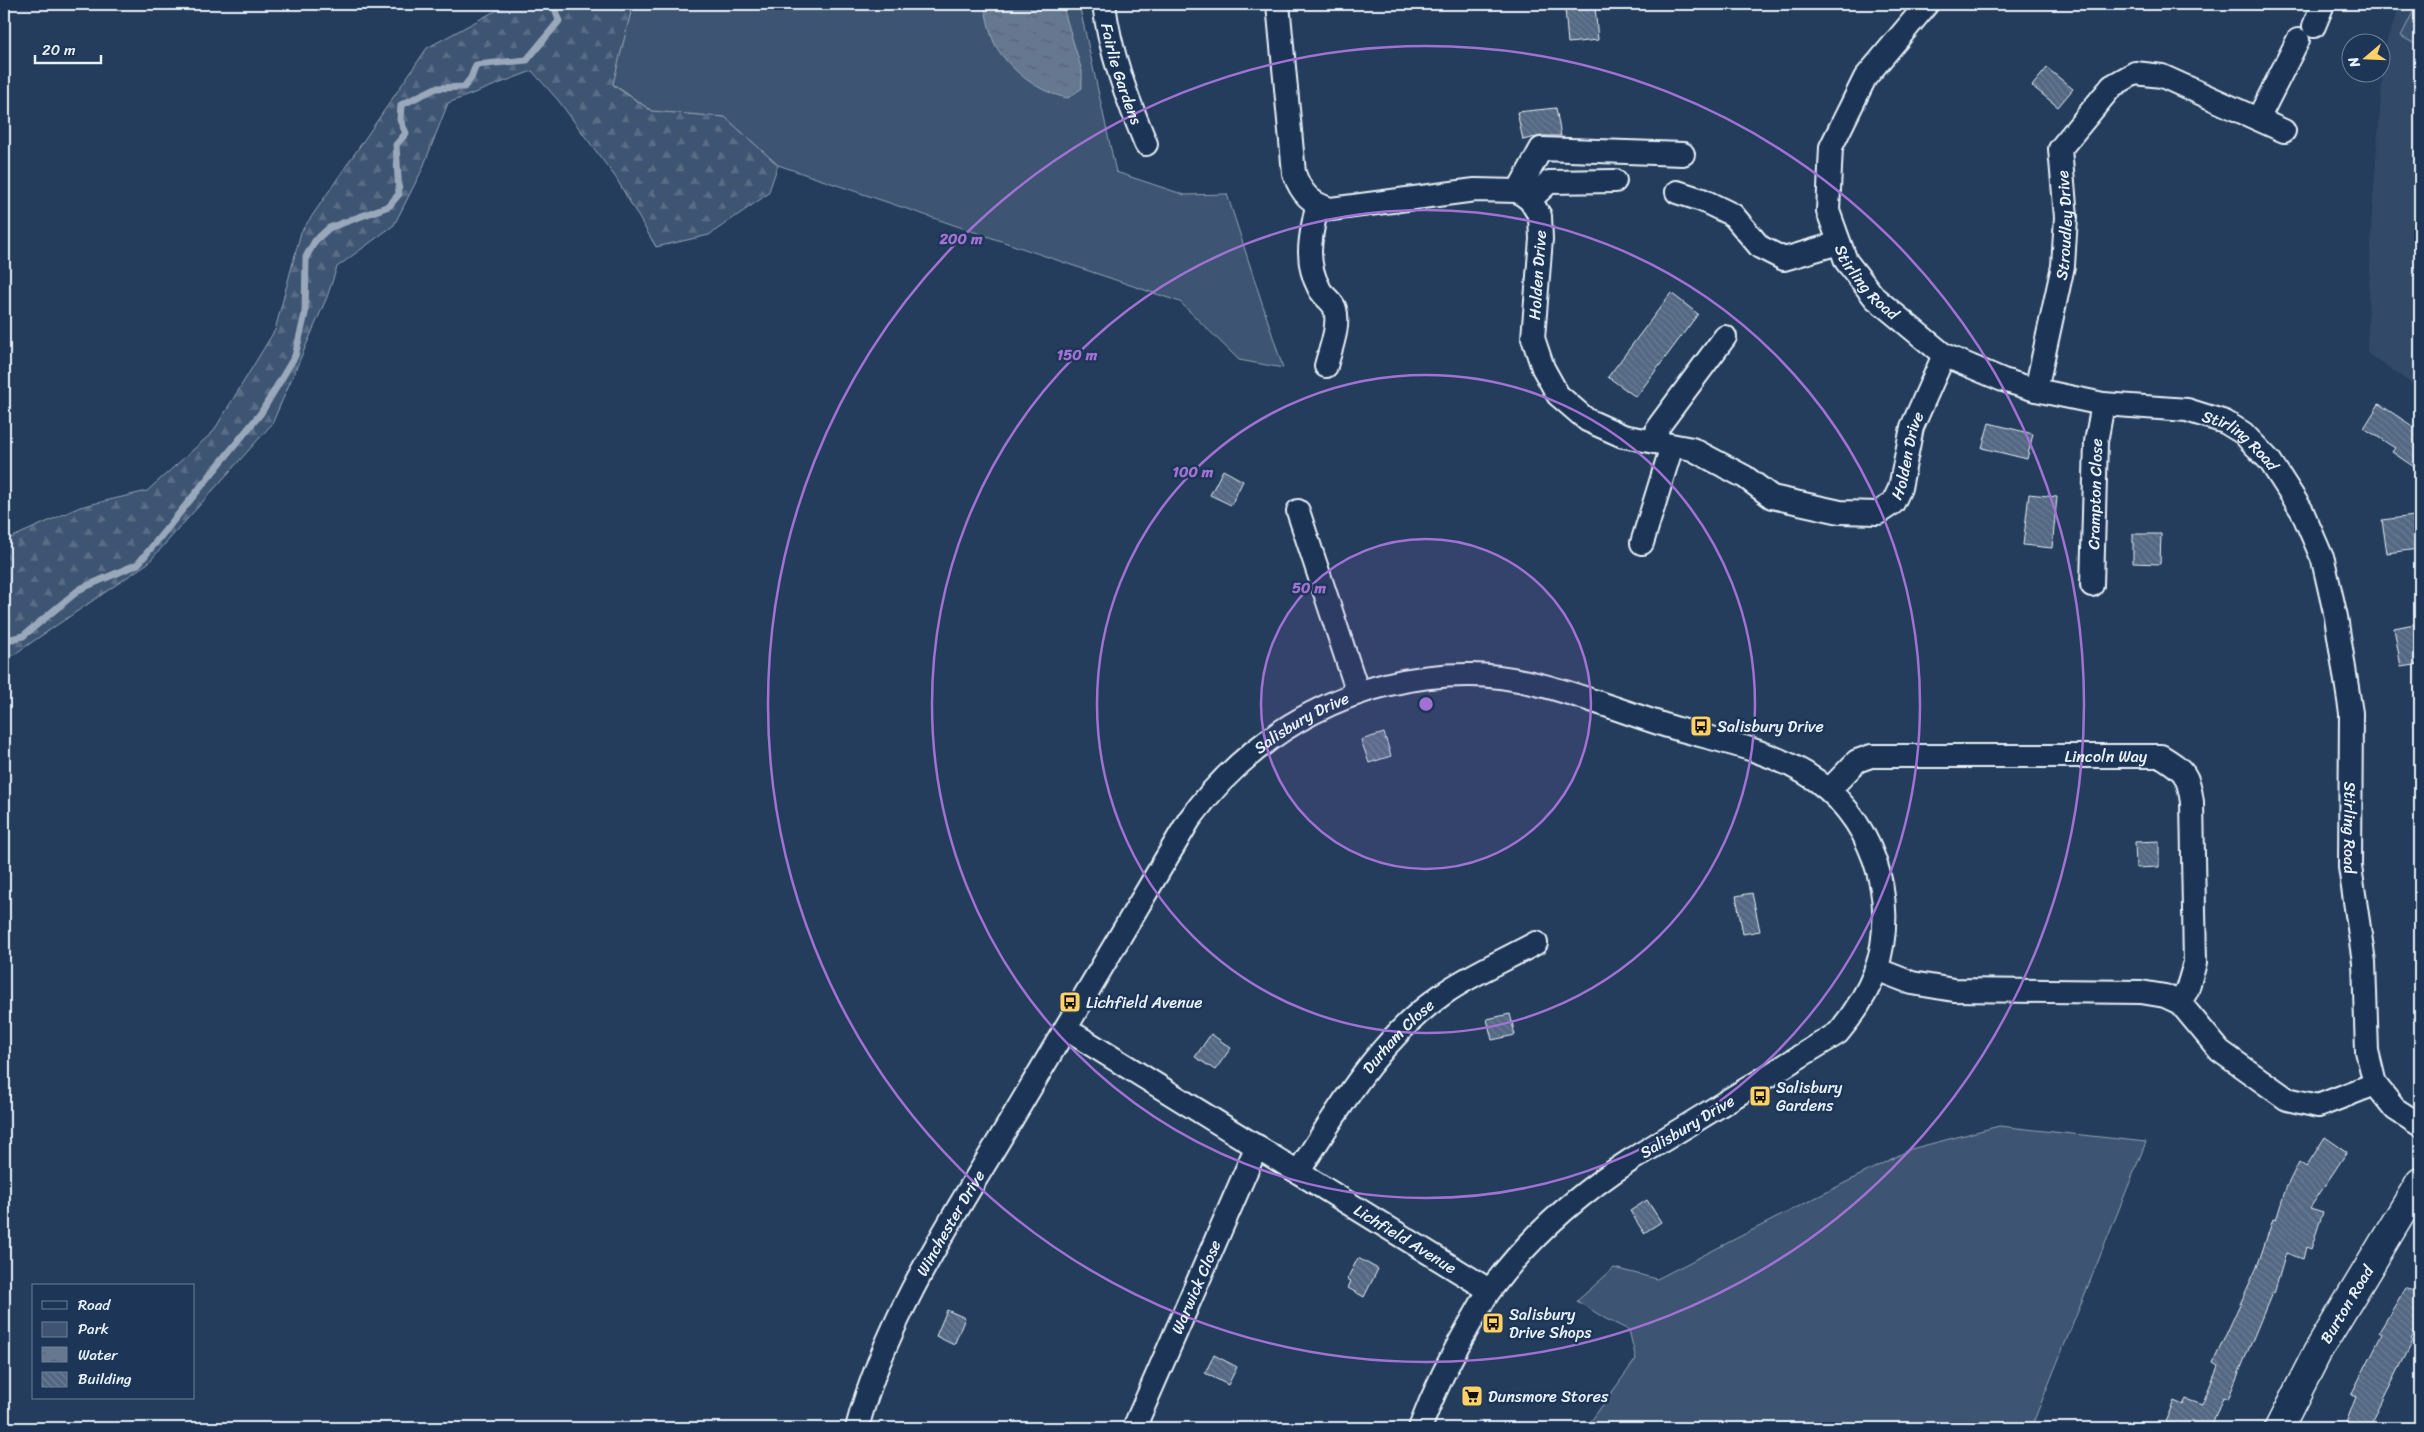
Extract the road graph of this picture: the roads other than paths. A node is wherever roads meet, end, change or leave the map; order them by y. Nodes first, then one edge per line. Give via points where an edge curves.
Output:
1 (1104, 4) edge
2 (1278, 4) edge
3 (1928, 4) edge
4 (2323, 4) edge
5 (2258, 119) junction
6 (2284, 131) dead end
7 (1146, 144) dead end
8 (1683, 154) dead end
9 (1615, 181) dead end
10 (1677, 192) dead end
11 (1524, 196) junction
12 (1317, 206) junction
13 (1840, 243) junction
14 (1725, 338) dead end
15 (1944, 355) junction
16 (1326, 366) dead end
17 (2036, 390) junction
18 (2103, 404) junction
19 (1664, 444) junction
20 (1298, 511) dead end
21 (1642, 542) dead end
22 (2092, 585) dead end
23 (1358, 693) junction
24 (1830, 790) junction
25 (1536, 943) dead end
26 (1876, 969) junction
27 (2180, 1003) junction
28 (1066, 1029) junction
29 (2375, 1084) junction
30 (2420, 1125) edge
31 (1257, 1146) junction
32 (1299, 1171) junction
33 (2420, 1182) edge
34 (1489, 1290) junction
35 (857, 1428) edge
36 (1134, 1428) edge
37 (1420, 1428) edge
38 (2279, 1428) edge

1 - 7 street, Fairlie Gardens via 1121,83
2 - 12 street via 1294,173 1302,191
3 - 13 street, Stirling Road via 1865,78 1831,147 1828,211
4 - 5 street
5 - 6 street, Stroudley Drive
5 - 17 street, Stroudley Drive via 2162,76 2135,73 2112,86 2060,149 2066,217 2063,266
8 - 11 street via 1541,149
9 - 11 street via 1549,182
10 - 13 street via 1733,215 1760,247 1784,259
11 - 12 street via 1474,190 1331,209
11 - 19 street, Holden Drive via 1540,216 1533,338 1543,368 1558,395 1587,420 1623,436
12 - 16 street via 1308,245 1310,268 1319,290 1335,308 1336,326
13 - 15 street, Stirling Road via 1846,261 1875,298
14 - 19 street via 1658,427
15 - 17 street, Stirling Road via 2002,380
15 - 19 street, Holden Drive via 1912,427 1900,488 1893,503 1878,513 1840,512 1772,497 1746,477 1692,449
17 - 18 street, Stirling Road
18 - 22 street, Crampton Close via 2096,442
18 - 29 street, Stirling Road via 2187,410 2225,422 2242,433 2270,461 2302,511 2323,560 2336,617 2351,713 2350,867 2364,962 2367,1051
19 - 21 street
20 - 23 street
23 - 24 street, Salisbury Drive via 1404,681 1472,674 1522,682 1741,745 1776,758
23 - 28 street, Salisbury Drive via 1317,710 1290,726 1220,780 1189,820
24 - 26 street, Salisbury Drive via 1855,819 1873,852 1881,880 1884,906
24 - 27 street, Lincoln Way via 1857,761 1871,756 2161,756 2178,767 2189,780 2192,802 2194,963
25 - 32 street, Durham Close via 1443,994 1408,1024 1356,1082
26 - 27 street via 1912,983 1954,990 2141,992 2165,996
26 - 34 street, Salisbury Drive via 1862,1001 1838,1033 1606,1177 1557,1217
27 - 29 street via 2220,1051 2287,1099 2318,1106
28 - 31 street, Lichfield Avenue
28 - 35 street, Winchester Drive via 910,1295 874,1378
29 - 30 street, Stirling Road via 2395,1109
31 - 32 street, Lichfield Avenue
31 - 36 street, Warwick Close
32 - 34 street, Lichfield Avenue
33 - 38 highway, Burton Road via 2317,1353
34 - 37 street, Salisbury Drive via 1440,1378

